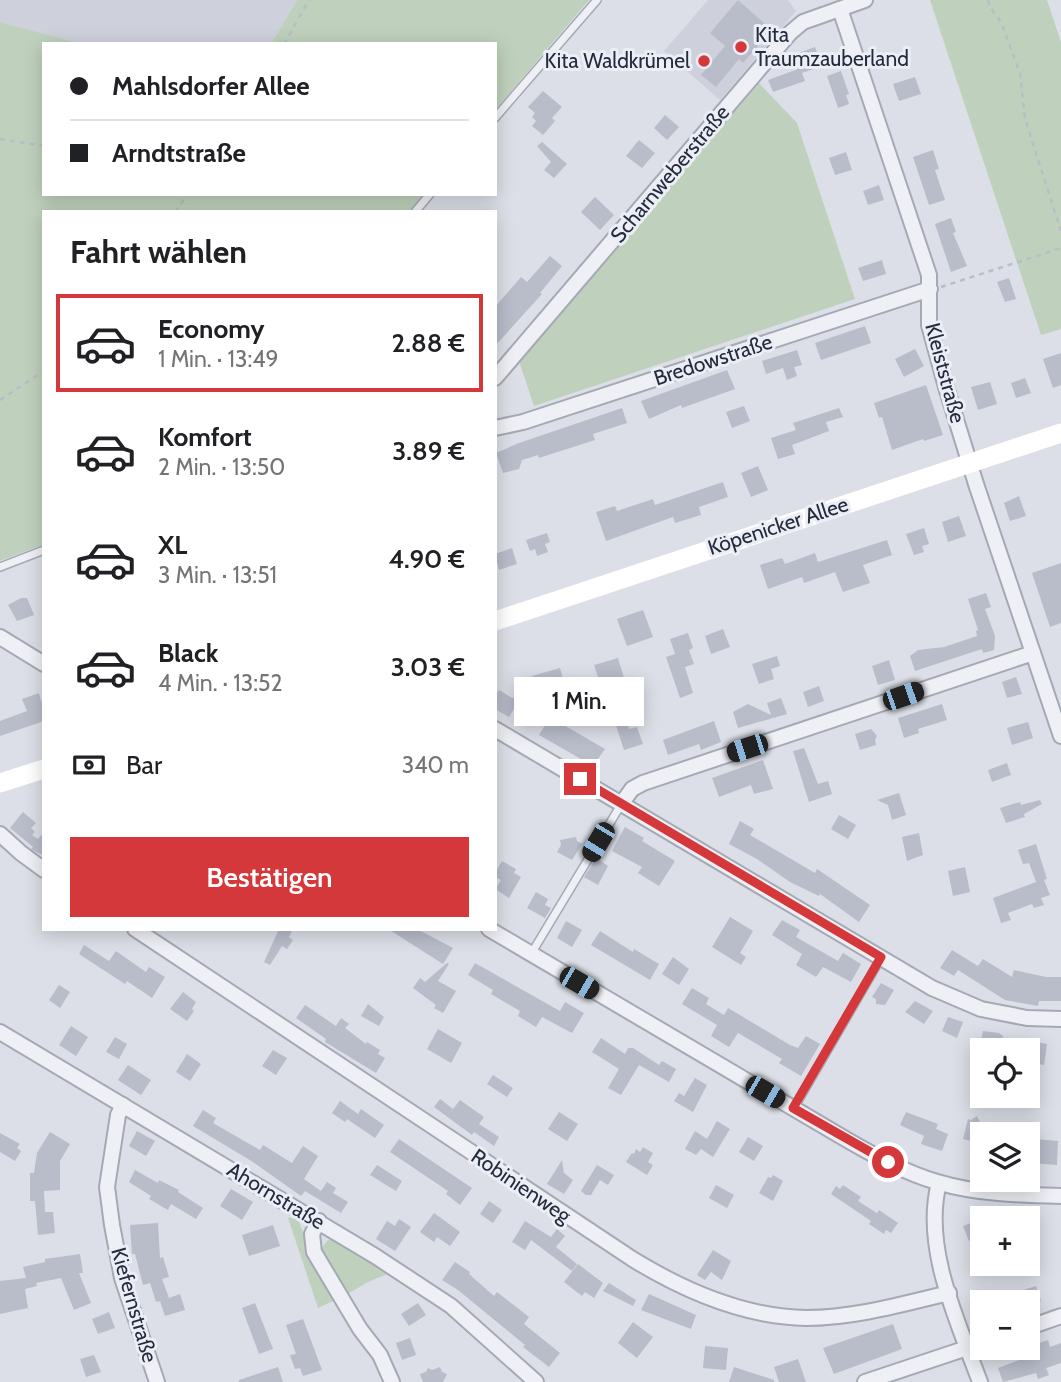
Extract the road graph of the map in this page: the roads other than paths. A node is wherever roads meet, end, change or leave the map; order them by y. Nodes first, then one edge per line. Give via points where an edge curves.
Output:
1 (597, 0) edge
2 (865, 0) edge
3 (840, 9) junction
4 (497, 116) edge
5 (428, 196) edge
6 (417, 210) edge
7 (930, 289) junction
8 (497, 376) edge
9 (497, 428) edge
10 (1061, 433) edge
11 (970, 463) junction
12 (42, 551) edge
13 (0, 567) edge
14 (497, 620) edge
15 (0, 637) edge
16 (1033, 653) junction
17 (42, 663) edge
18 (497, 730) edge
19 (1061, 736) edge
20 (42, 770) edge
21 (0, 783) edge
22 (622, 803) junction
23 (0, 834) edge
24 (42, 869) edge
25 (138, 931) edge
26 (492, 931) edge
27 (531, 954) junction
28 (881, 957) junction
29 (1061, 1019) edge
30 (0, 1032) edge
31 (123, 1105) junction
32 (793, 1108) junction
33 (939, 1183) junction
34 (1061, 1196) edge
35 (319, 1221) junction
36 (949, 1293) junction
37 (1061, 1317) edge
38 (1040, 1324) edge
39 (970, 1335) edge
40 (970, 1347) edge
41 (977, 1360) edge
42 (157, 1382) edge
43 (392, 1382) edge
44 (536, 1382) edge
45 (864, 1382) edge
46 (980, 1382) edge

1 - 4 lane
2 - 3 street, Scharnweberstraße
3 - 7 street, Kleiststraße
3 - 8 street, Scharnweberstraße via 803,22 790,33
5 - 6 lane
7 - 9 street, Bredowstraße
7 - 11 street, Kleiststraße via 929,325
10 - 11 street, Köpenicker Allee
11 - 14 street, Köpenicker Allee
11 - 16 street, Kleiststraße
12 - 13 lane
15 - 17 street
16 - 19 street, Kleiststraße
16 - 22 street via 643,783
18 - 22 street
20 - 21 street
22 - 27 lane
22 - 28 street
23 - 24 street
25 - 36 street, Robinienweg via 634,1260 693,1291 752,1311 806,1318 839,1316
26 - 27 street
27 - 32 street
28 - 29 street via 932,988 981,1009
28 - 32 lane
30 - 31 street, Ahornstraße
31 - 35 street, Ahornstraße
31 - 42 street, Kiefernstraße via 107,1187 110,1212 122,1278
32 - 33 street via 867,1151
33 - 34 street
33 - 36 street via 934,1230
35 - 43 street via 312,1234 314,1252 380,1355
35 - 44 street, Ahornstraße via 451,1306
36 - 39 street
37 - 38 street
40 - 45 street
41 - 46 street

